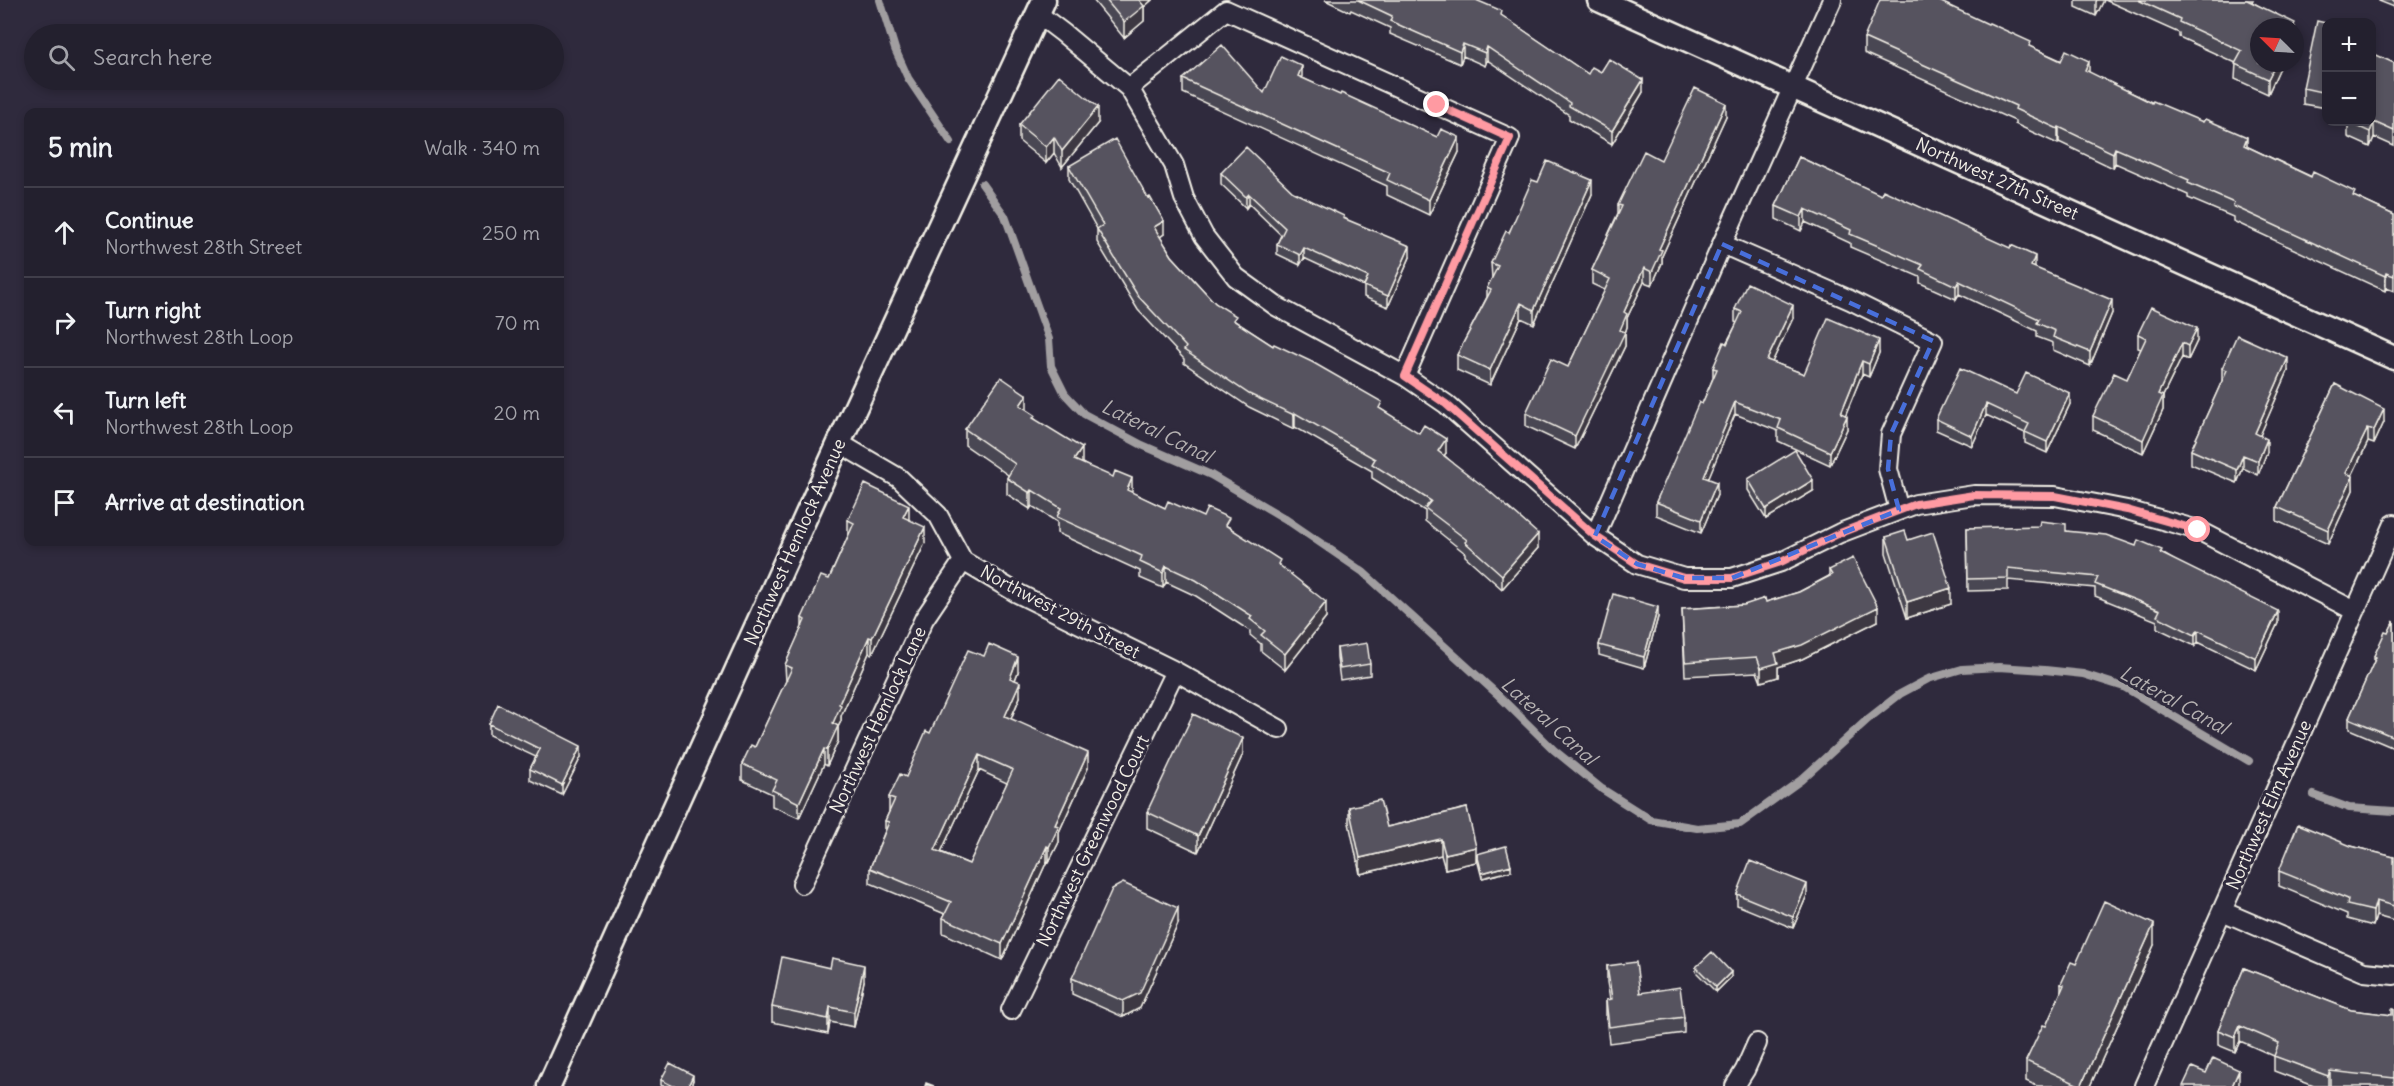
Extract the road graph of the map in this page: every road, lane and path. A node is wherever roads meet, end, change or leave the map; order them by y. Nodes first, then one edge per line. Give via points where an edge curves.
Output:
1 (1599, 0) edge
2 (1832, 0) edge
3 (1041, 7) edge
4 (1793, 87) junction
5 (1129, 88) junction
6 (1722, 244) junction
7 (2394, 358) edge
8 (1405, 376) junction
9 (840, 444) junction
10 (1899, 510) junction
11 (2394, 524) edge
12 (1595, 536) junction
13 (963, 561) junction
14 (2355, 611) junction
15 (1175, 671) junction
16 (1279, 729) dead end
17 (802, 884) dead end
18 (2222, 911) junction
19 (2394, 975) edge
20 (1011, 1010) dead end
21 (1757, 1043) dead end
22 (549, 1086) edge
23 (1735, 1086) edge
24 (2144, 1086) edge

1 - 4 street, Northwest 27th Street
2 - 4 street
3 - 5 street via 1063,33
3 - 9 street, Northwest Hemlock Avenue
4 - 6 street
4 - 7 street, Northwest 27th Street
5 - 8 street via 1174,165 1184,198 1204,236 1236,278 1276,306
5 - 8 street via 1226,10 1510,138
6 - 10 street via 1933,341 1891,434 1888,469
6 - 12 street
8 - 12 street via 1446,404
9 - 13 street, Northwest 29th Street via 899,477 938,515
9 - 22 street, Northwest Hemlock Avenue
10 - 12 street via 1781,562 1732,578 1684,578 1637,564
10 - 14 street via 1974,495 2055,496 2127,510 2198,530
11 - 14 street, Northwest Elm Avenue
13 - 15 street, Northwest 29th Street via 1017,593
13 - 17 street, Northwest Hemlock Lane via 924,619
14 - 18 street, Northwest Elm Avenue
15 - 16 street, Northwest 29th Street
15 - 20 street, Northwest Greenwood Court
18 - 19 street via 2364,972
18 - 24 street, Northwest Elm Avenue
21 - 23 street

